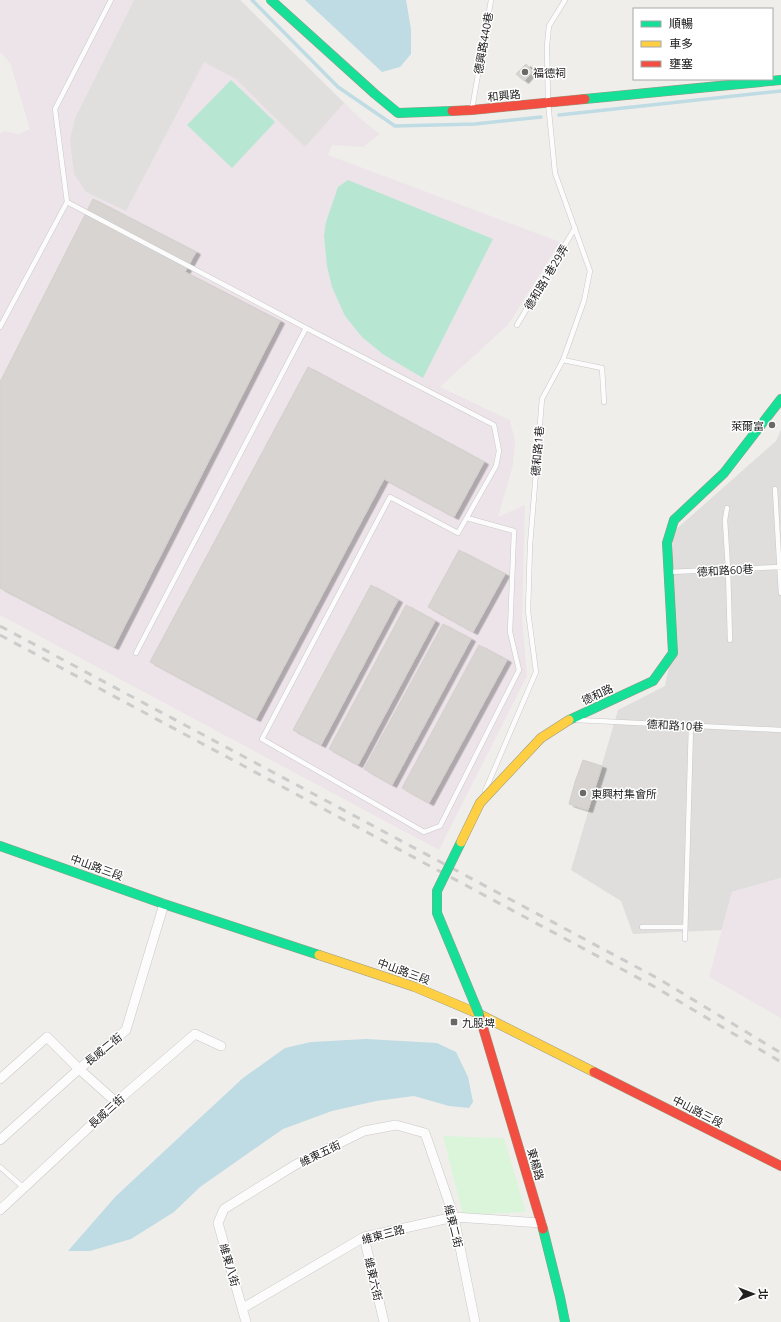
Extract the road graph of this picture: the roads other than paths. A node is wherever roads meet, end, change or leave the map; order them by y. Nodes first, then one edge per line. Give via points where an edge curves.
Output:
1 (111, 0) edge
2 (271, 0) edge
3 (491, 0) edge
4 (565, 0) edge
5 (781, 80) edge
6 (548, 102) junction
7 (472, 110) junction
8 (67, 202) junction
9 (575, 228) junction
10 (517, 326) dead end
11 (0, 327) edge
12 (306, 328) junction
13 (563, 360) junction
14 (781, 399) edge
15 (604, 402) dead end
16 (775, 489) dead end
17 (727, 508) dead end
18 (466, 518) junction
19 (780, 567) edge
20 (728, 570) junction
21 (669, 572) junction
22 (781, 593) edge
23 (730, 640) dead end
24 (136, 653) dead end
25 (569, 720) junction
26 (691, 726) junction
27 (781, 730) edge
28 (480, 803) junction
29 (0, 846) edge
30 (164, 904) junction
31 (642, 927) dead end
32 (685, 927) junction
33 (685, 939) dead end
34 (479, 1014) junction
35 (221, 1046) dead end
36 (79, 1069) junction
37 (0, 1079) edge
38 (116, 1102) junction
39 (425, 1133) joint
40 (0, 1140) edge
41 (781, 1166) edge
42 (0, 1167) edge
43 (24, 1188) junction
44 (224, 1209) joint
45 (0, 1210) edge
46 (454, 1217) junction
47 (541, 1223) junction
48 (364, 1236) junction
49 (243, 1308) junction
50 (246, 1322) edge
51 (384, 1322) edge
52 (475, 1322) edge
53 (566, 1322) edge

1 - 8 lane via 55,109
2 - 7 street, 和興路 via 398,113
3 - 7 lane, 德興路440巷
4 - 6 lane, 德和路1巷 via 549,26
5 - 6 street, 和興路
6 - 7 street, 和興路
6 - 9 lane, 德和路1巷 via 555,173
8 - 11 lane
8 - 12 lane
9 - 10 lane, 德和路1巷29弄
9 - 13 lane, 德和路1巷 via 590,270 584,301
12 - 18 lane via 494,425 499,452 496,466
12 - 24 lane
13 - 15 lane via 602,368
13 - 28 lane, 德和路1巷 via 542,399 530,545 528,611 536,672
14 - 21 street, 德和路 via 724,473 674,520 667,543
16 - 19 lane
17 - 20 lane via 725,520
18 - 18 lane via 458,533 390,497 262,740 424,832 440,826 519,670 510,632 514,531
19 - 20 lane, 德和路60巷
19 - 22 lane
20 - 21 lane, 德和路60巷
20 - 23 lane
21 - 25 street, 德和路 via 673,653 654,681
25 - 26 lane, 德和路10巷
25 - 28 street, 德和路, bridge via 541,738
26 - 27 lane, 德和路10巷
26 - 32 lane
28 - 34 street, 德和路, bridge via 437,891 437,913
29 - 30 street, 中山路三段
30 - 34 street, 中山路三段 via 415,987
30 - 36 street, 長威二街 via 126,1030
31 - 32 lane
32 - 33 lane
34 - 41 street, 中山路三段
34 - 47 street, 東楊路
35 - 38 street, 長威三街 via 195,1034
36 - 37 street via 47,1037
36 - 38 street
36 - 40 street, 長威二街
38 - 43 street, 長威三街
39 - 44 street, 維東五街 via 396,1125 364,1131 295,1165
39 - 46 street, 維東二街
42 - 43 lane
43 - 45 street, 長威三街
44 - 49 street, 維東八街 via 218,1223
46 - 47 street, 維東三路
46 - 48 street, 維東三路
46 - 52 street, 維東二街
47 - 53 street, 東楊路
48 - 49 street, 維東三路
48 - 51 street, 維東六街
49 - 50 street, 維東八街

